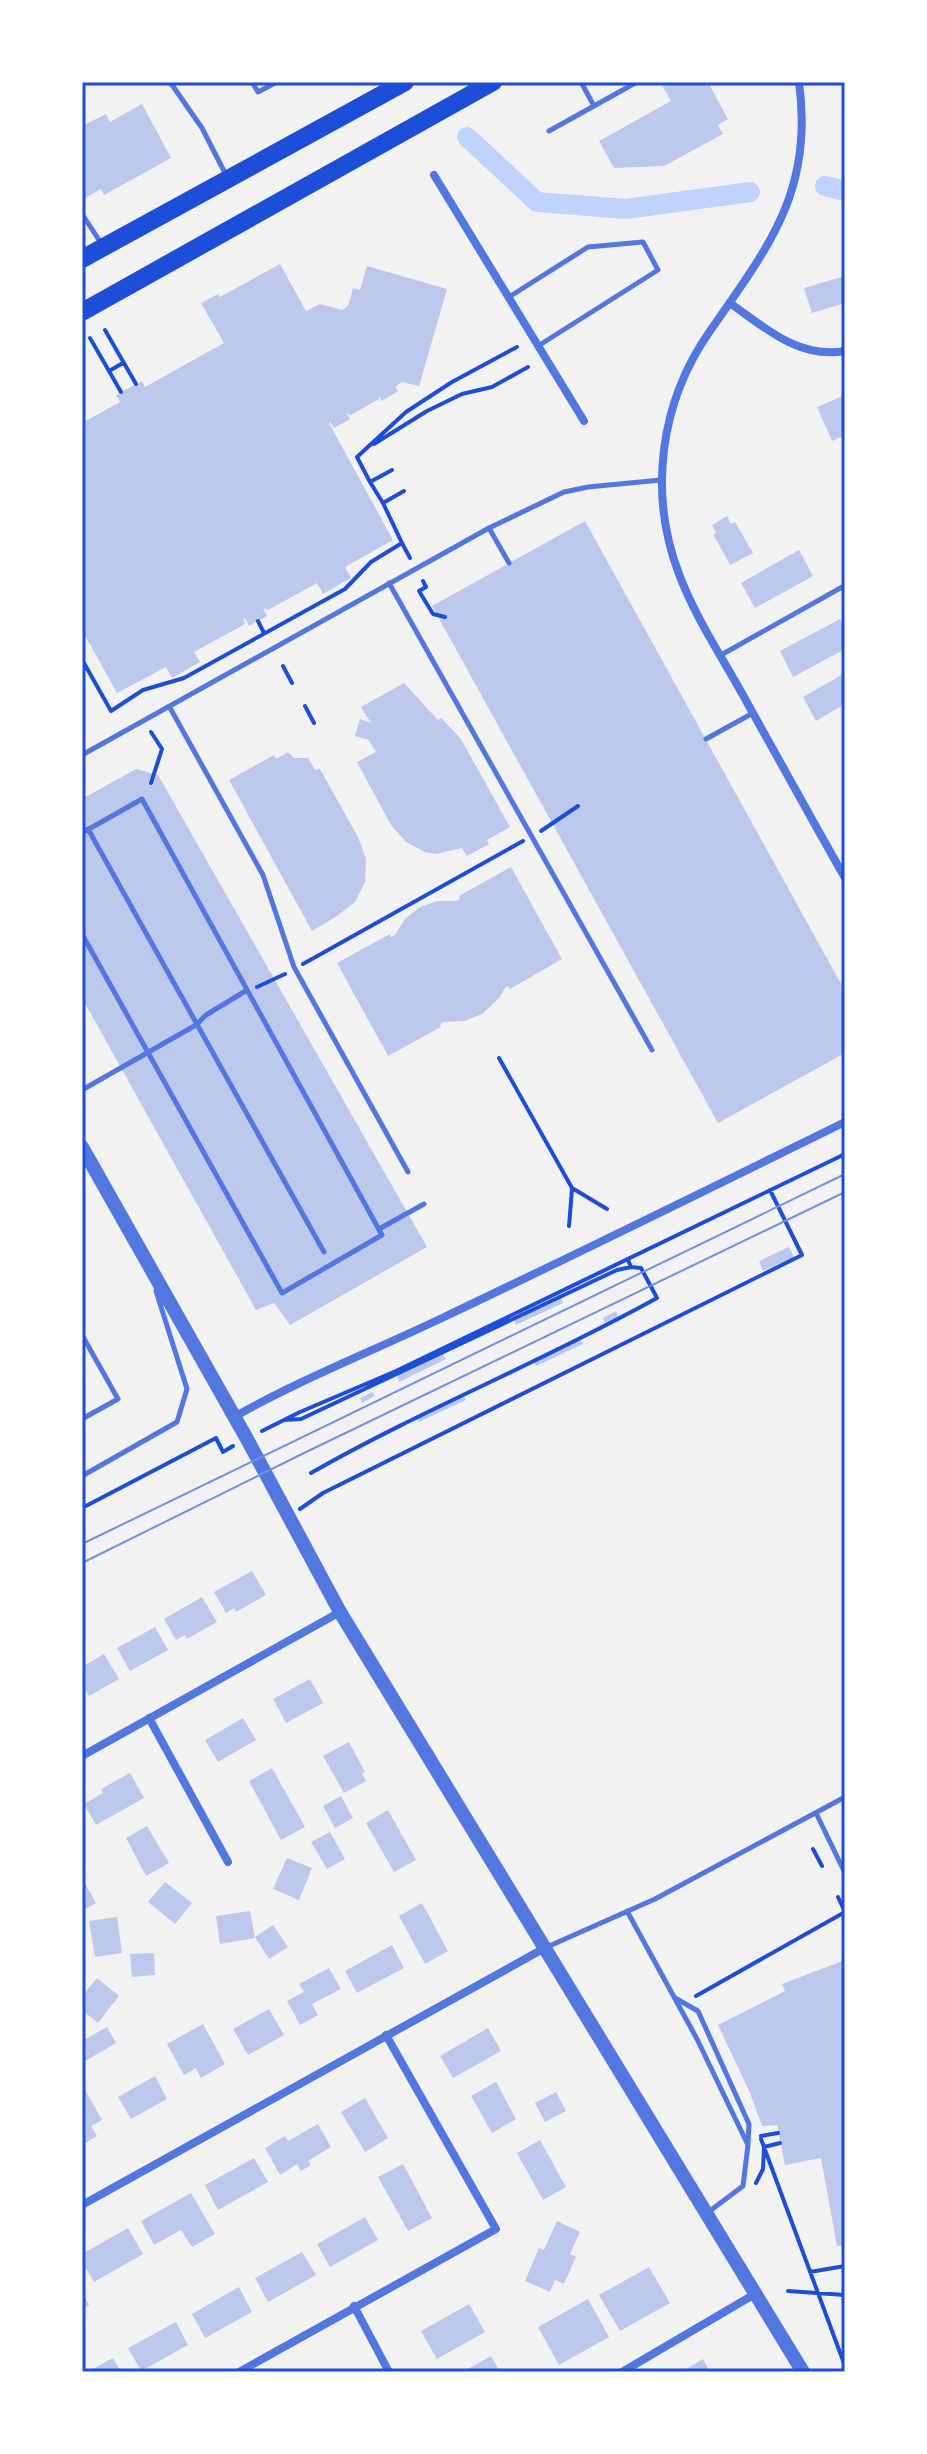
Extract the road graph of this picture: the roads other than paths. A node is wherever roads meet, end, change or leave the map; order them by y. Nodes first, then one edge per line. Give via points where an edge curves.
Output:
1 (170, 82) edge
2 (252, 82) edge
3 (277, 82) edge
4 (405, 82) edge
5 (493, 82) edge
6 (581, 82) edge
7 (637, 82) edge
8 (801, 83) edge
9 (594, 106) junction
10 (549, 131) dead end
11 (434, 175) dead end
12 (229, 179) junction
13 (82, 214) edge
14 (104, 247) junction
15 (82, 259) edge
16 (508, 298) junction
17 (730, 303) junction
18 (82, 312) edge
19 (538, 346) junction
20 (845, 351) edge
21 (584, 421) dead end
22 (661, 480) junction
23 (489, 528) junction
24 (509, 563) dead end
25 (389, 583) junction
26 (844, 586) edge
27 (721, 655) junction
28 (169, 706) junction
29 (753, 713) junction
30 (706, 739) dead end
31 (82, 755) edge
32 (85, 831) edge
33 (845, 878) edge
34 (82, 934) edge
35 (247, 990) junction
36 (196, 1025) junction
37 (652, 1050) dead end
38 (148, 1053) junction
39 (82, 1090) edge
40 (845, 1122) edge
41 (82, 1147) edge
42 (408, 1172) dead end
43 (424, 1204) dead end
44 (379, 1229) junction
45 (324, 1252) dead end
46 (149, 1265) junction
47 (82, 1335) edge
48 (234, 1417) junction
49 (82, 1419) edge
50 (82, 1476) edge
51 (340, 1612) junction
52 (149, 1718) junction
53 (82, 1756) edge
54 (845, 1797) edge
55 (816, 1813) junction
56 (228, 1862) dead end
57 (845, 1873) edge
58 (627, 1911) junction
59 (543, 1949) junction
60 (674, 1998) junction
61 (386, 2035) junction
62 (748, 2145) junction
63 (82, 2205) edge
64 (706, 2214) junction
65 (755, 2294) junction
66 (354, 2306) junction
67 (239, 2372) edge
68 (389, 2372) edge
69 (622, 2372) edge
70 (803, 2372) edge

1 - 12 lane
2 - 3 lane via 258,92
4 - 12 main road
5 - 18 main road
6 - 9 lane
7 - 9 lane
8 - 17 street via 793,189 756,268
9 - 10 lane
11 - 16 street
12 - 14 main road
13 - 14 lane
14 - 15 main road
16 - 19 street
16 - 19 lane via 588,247 643,242 658,270
17 - 20 street via 798,348
17 - 22 street via 690,362 674,400
19 - 21 street
22 - 23 lane via 564,492
22 - 27 street via 663,513 679,577
23 - 24 lane
23 - 25 lane
25 - 28 lane
25 - 37 lane
26 - 27 lane
27 - 29 street
28 - 31 lane
28 - 42 lane via 263,875 294,967
29 - 30 lane
29 - 33 street
32 - 35 lane via 142,799
32 - 36 lane
34 - 38 lane
35 - 36 lane
35 - 44 lane
36 - 38 lane
36 - 45 lane
38 - 39 lane
38 - 44 lane via 282,1293 382,1235
40 - 48 street
41 - 46 street
43 - 44 lane
46 - 48 street
46 - 50 lane via 187,1389 177,1422
47 - 49 lane via 118,1399
48 - 51 street
51 - 52 street
51 - 59 street
52 - 53 street
52 - 56 street
54 - 55 lane
55 - 57 lane
55 - 58 lane
58 - 59 lane
58 - 60 lane
59 - 61 street
59 - 64 street
60 - 62 lane
60 - 62 lane via 698,2011 749,2124
61 - 63 street
61 - 66 street via 496,2229
62 - 64 lane via 743,2186
64 - 65 street
65 - 69 street
65 - 70 street
66 - 67 street
66 - 68 street

